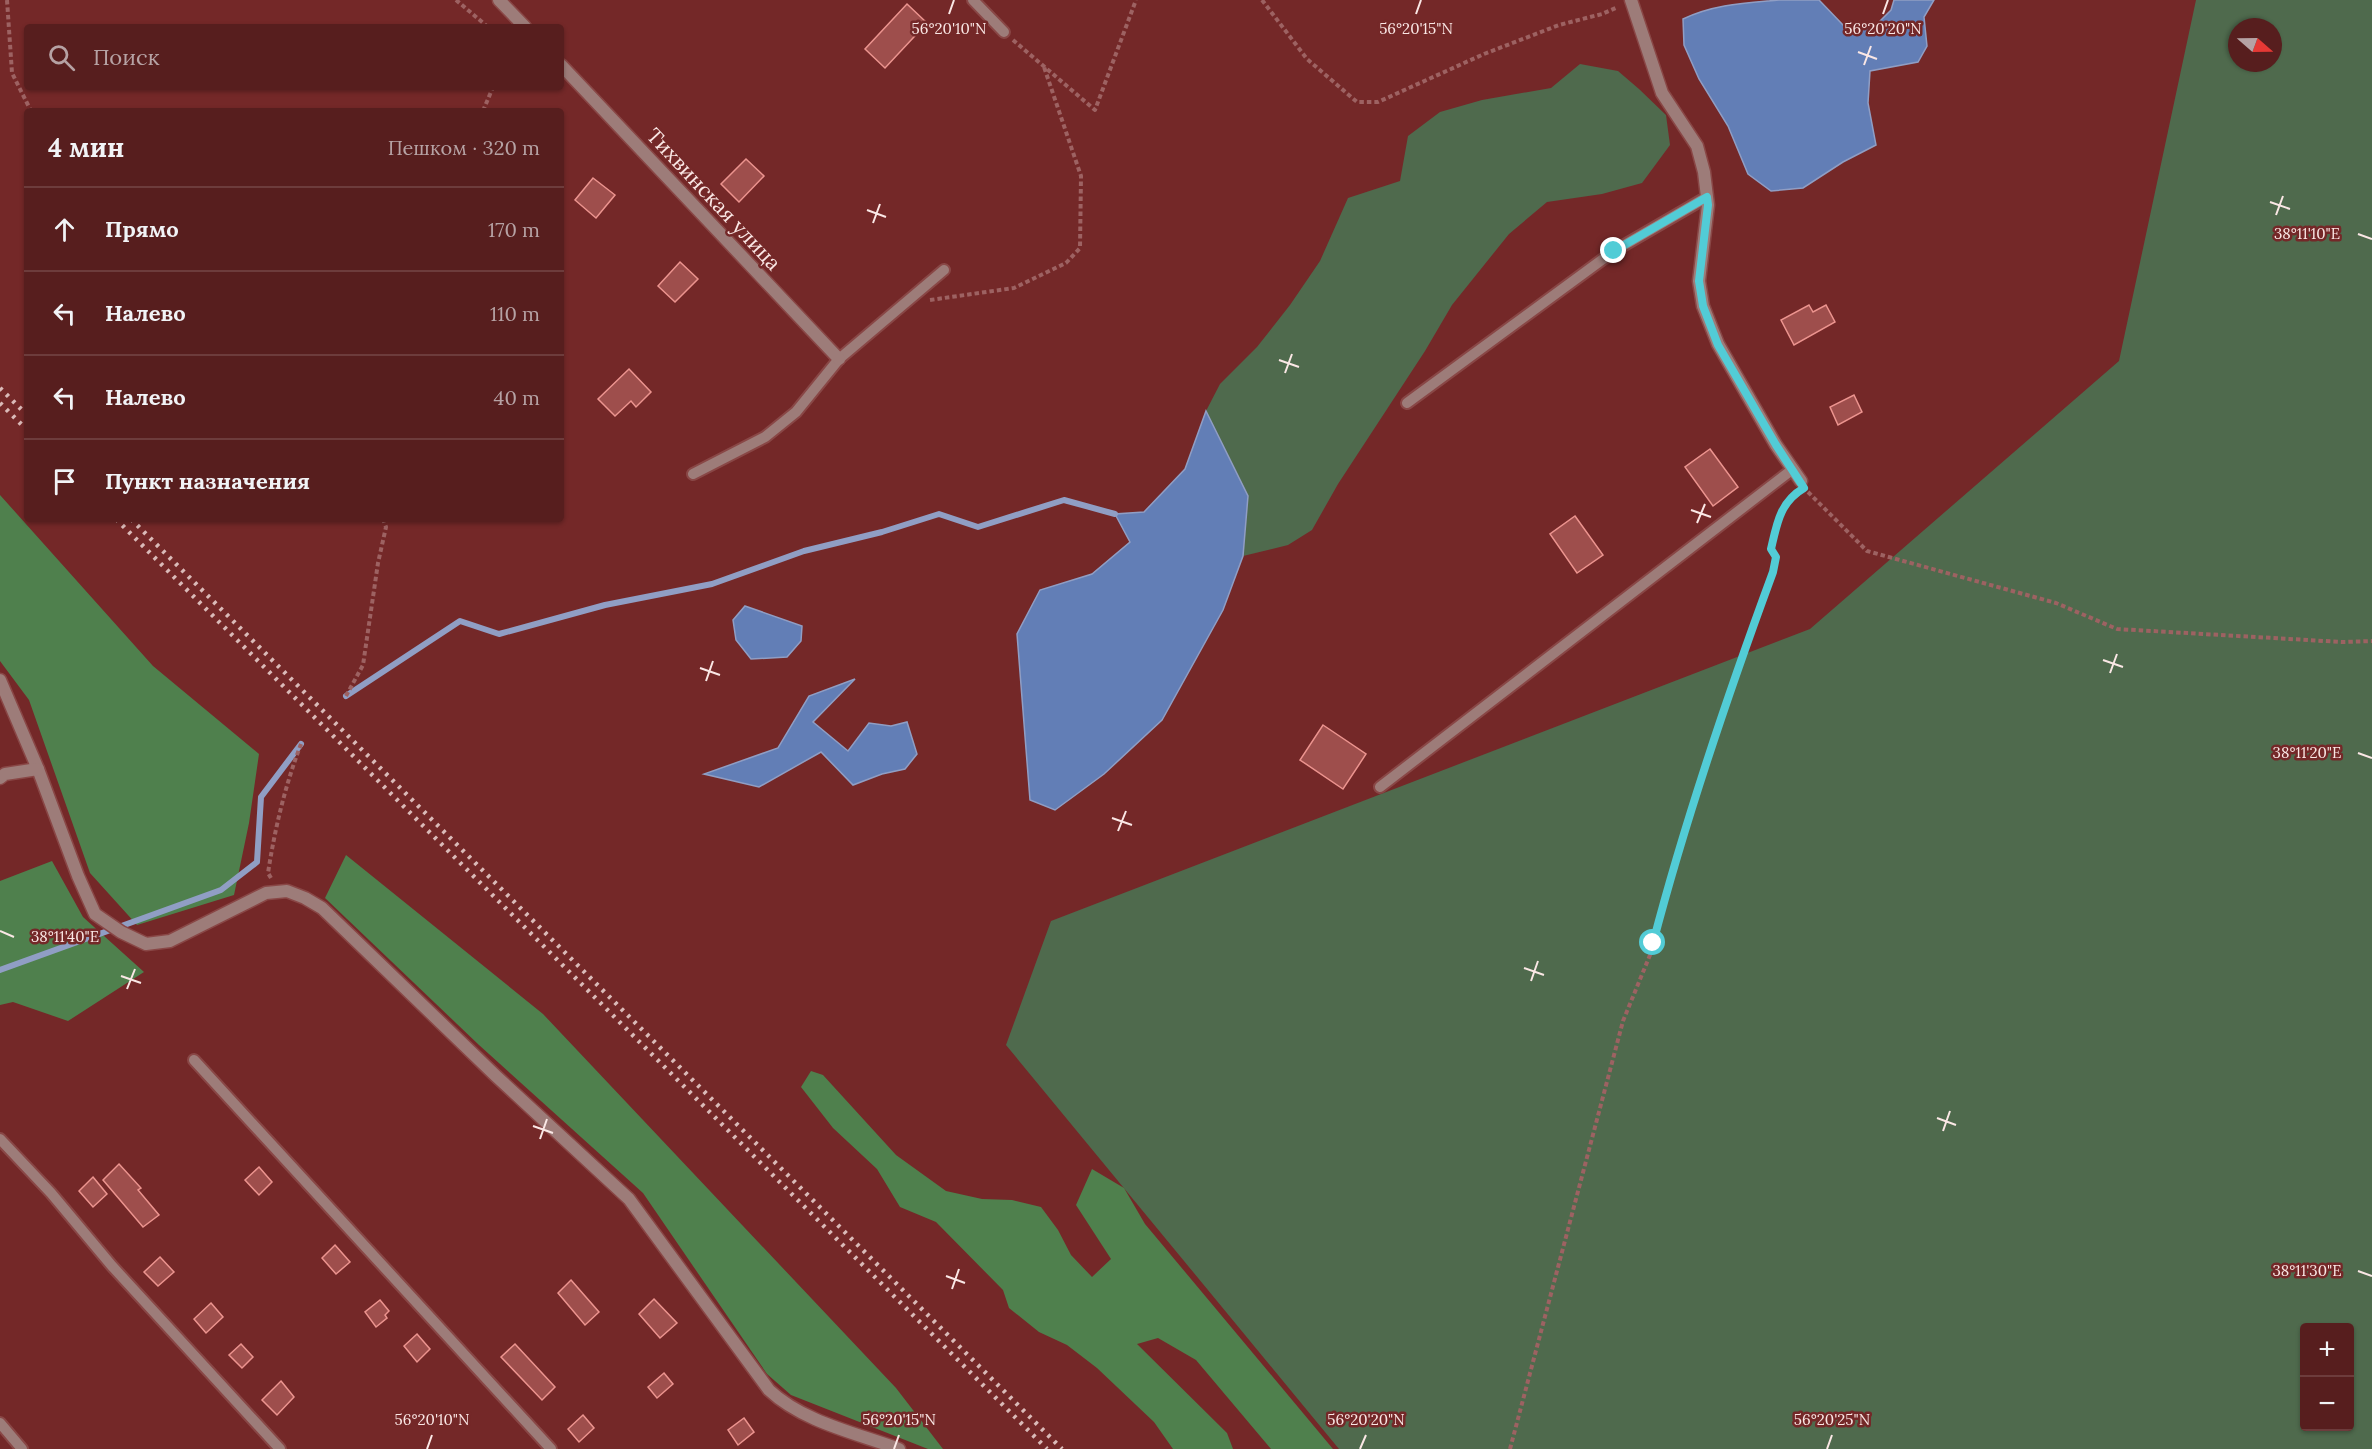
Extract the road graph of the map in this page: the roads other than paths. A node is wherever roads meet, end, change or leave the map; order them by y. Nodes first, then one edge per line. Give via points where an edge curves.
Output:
1 (499, 0) edge
2 (973, 0) edge
3 (1631, 1) edge
4 (522, 24) edge
5 (1004, 32) road end
6 (564, 68) edge
7 (1707, 197) junction
8 (944, 270) dead end
9 (839, 359) junction
10 (1407, 403) dead end
11 (1792, 469) junction
12 (693, 474) dead end
13 (1802, 481) dead end
14 (0, 681) edge
15 (38, 769) junction
16 (0, 778) edge
17 (1380, 787) dead end
18 (194, 1060) dead end
19 (0, 1139) edge
20 (0, 1423) edge
21 (895, 1448) edge
22 (22, 1449) edge
23 (280, 1449) edge
24 (551, 1449) edge

1 - 4 street
2 - 5 lane
3 - 7 street via 1662,93 1697,146
6 - 9 street, Тихвинская улица
7 - 10 lane via 1614,251
7 - 11 street via 1699,281 1703,306 1718,345
8 - 9 lane
9 - 12 lane via 796,412 765,437
11 - 13 street
11 - 17 lane
14 - 15 street
15 - 16 street
15 - 21 street via 95,914 121,933 146,944 170,941 266,893 287,891 322,908 629,1199 769,1390 783,1403
18 - 24 lane
19 - 23 lane
20 - 22 lane

